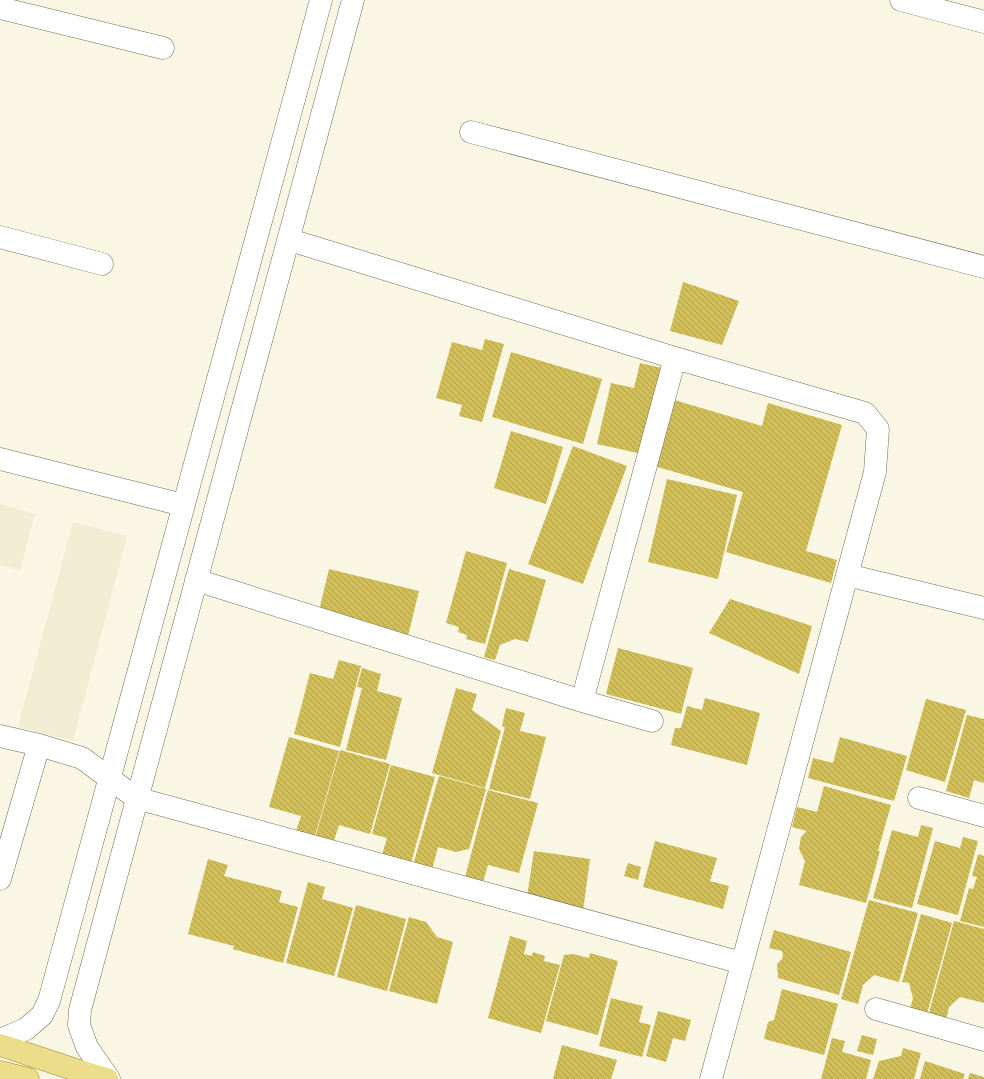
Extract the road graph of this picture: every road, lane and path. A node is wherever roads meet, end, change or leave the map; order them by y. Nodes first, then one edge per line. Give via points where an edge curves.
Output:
1 (321, 0) edge
2 (353, 0) edge
3 (909, 1) edge
4 (0, 8) edge
5 (984, 22) edge
6 (163, 48) dead end
7 (471, 132) dead end
8 (0, 236) edge
9 (290, 240) junction
10 (102, 264) dead end
11 (984, 267) edge
12 (676, 358) junction
13 (0, 459) edge
14 (182, 505) junction
15 (847, 575) junction
16 (196, 580) junction
17 (984, 608) edge
18 (582, 700) junction
19 (652, 721) dead end
20 (0, 736) edge
21 (39, 745) junction
22 (109, 777) junction
23 (136, 798) junction
24 (919, 798) dead end
25 (984, 816) edge
26 (0, 878) edge
27 (742, 963) junction
28 (876, 1010) dead end
29 (0, 1040) edge
30 (984, 1040) edge
31 (0, 1045) edge
32 (0, 1072) edge
33 (28, 1079) edge
34 (108, 1079) edge
35 (711, 1079) edge

1 - 14 street
2 - 9 street
3 - 5 street
4 - 6 street
7 - 11 street
8 - 10 street
9 - 12 street
9 - 16 street
12 - 15 street via 865,413 878,429 874,472
12 - 18 street
13 - 14 street
14 - 22 street
15 - 17 street
15 - 27 street
16 - 18 street
16 - 23 street
18 - 19 street
20 - 21 street
21 - 22 street via 82,758
21 - 26 street
22 - 23 street
22 - 29 street via 49,1001 42,1015 26,1029
23 - 27 street
23 - 34 street via 80,1010 80,1025 87,1047
24 - 25 street
27 - 35 street
28 - 30 street
31 - 34 main road
32 - 33 main road

